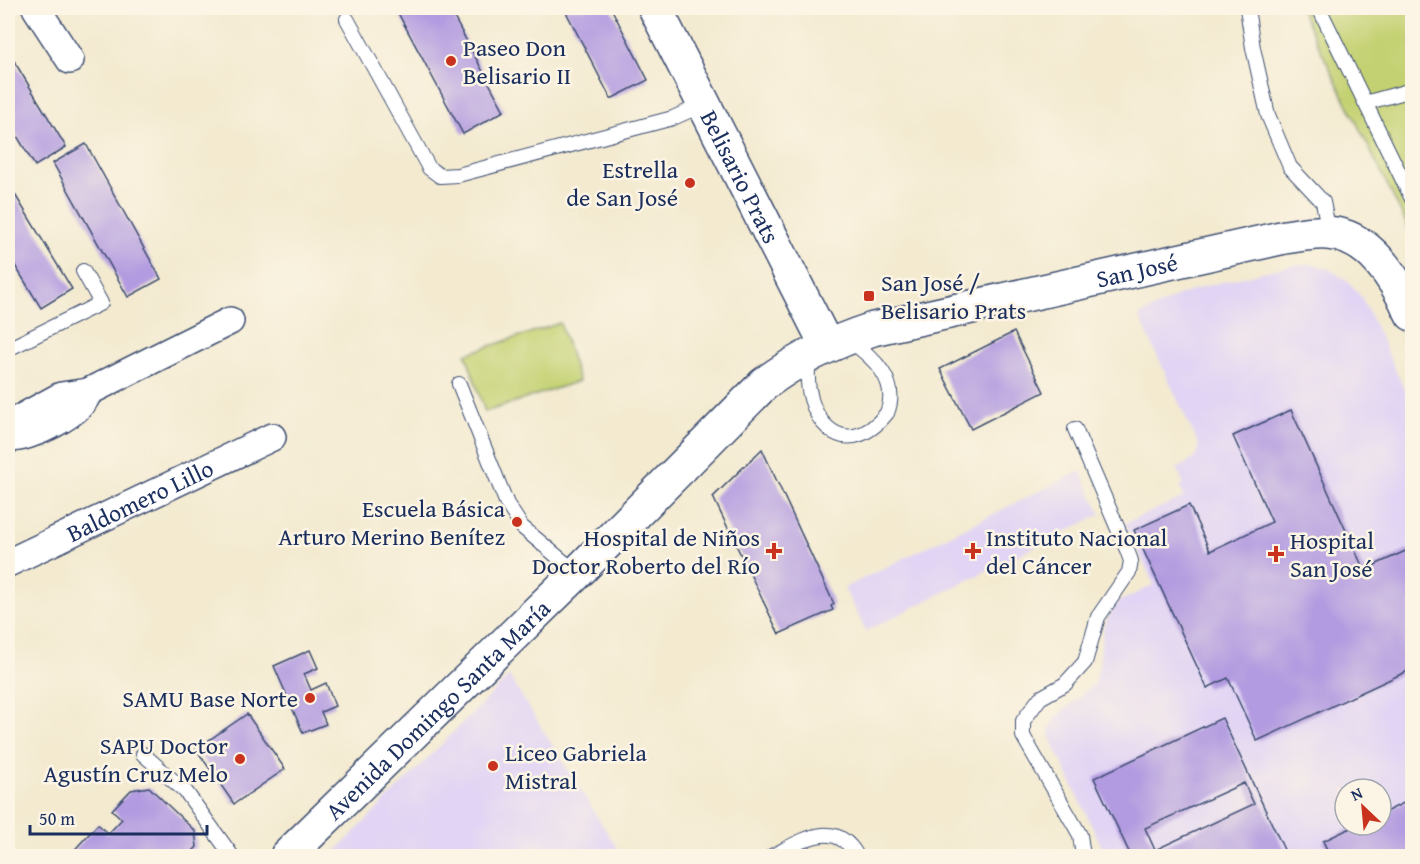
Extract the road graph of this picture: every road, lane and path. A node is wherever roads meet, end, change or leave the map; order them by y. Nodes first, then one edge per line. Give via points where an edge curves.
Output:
1 (36, 8) edge
2 (655, 8) edge
3 (1246, 8) edge
4 (1319, 8) edge
5 (347, 19) dead end
6 (70, 60) dead end
7 (1413, 90) edge
8 (1365, 103) junction
9 (704, 104) junction
10 (1413, 199) edge
11 (1329, 233) junction
12 (83, 271) dead end
13 (1413, 314) edge
14 (230, 321) dead end
15 (828, 346) junction
16 (8, 349) edge
17 (459, 384) dead end
18 (88, 392) junction
19 (8, 425) edge
20 (1075, 429) dead end
21 (272, 437) dead end
22 (8, 438) edge
23 (8, 563) edge
24 (577, 573) junction
25 (143, 754) dead end
26 (232, 856) edge
27 (287, 856) edge
28 (772, 856) edge
29 (857, 856) edge
30 (1083, 856) edge

1 - 6 street
2 - 9 main road, Belisario Prats
3 - 11 lane via 1269,116 1290,167 1323,201
4 - 8 lane
5 - 9 lane via 429,168 440,176 458,175 673,118
7 - 8 lane
8 - 10 lane
9 - 15 main road, Belisario Prats
11 - 13 main road, San José via 1372,254 1399,287
11 - 15 main road, San José via 1285,237 873,329
12 - 16 lane via 101,303
14 - 18 street
15 - 15 lane via 807,390 811,405 821,422 837,434 869,429 887,413 890,387 871,356
15 - 24 main road, Avenida Domingo Santa María via 764,384
17 - 24 lane via 507,504 522,526
18 - 19 street via 61,396
18 - 22 street via 83,404 72,413 26,436
20 - 30 lane via 1131,561 1129,572 1098,617 1085,662 1065,684 1040,698 1023,721 1023,736 1080,835
21 - 23 street, Baldomero Lillo
24 - 27 main road, Avenida Domingo Santa María
25 - 26 lane via 186,792
28 - 29 lane via 810,837 830,834 849,842

